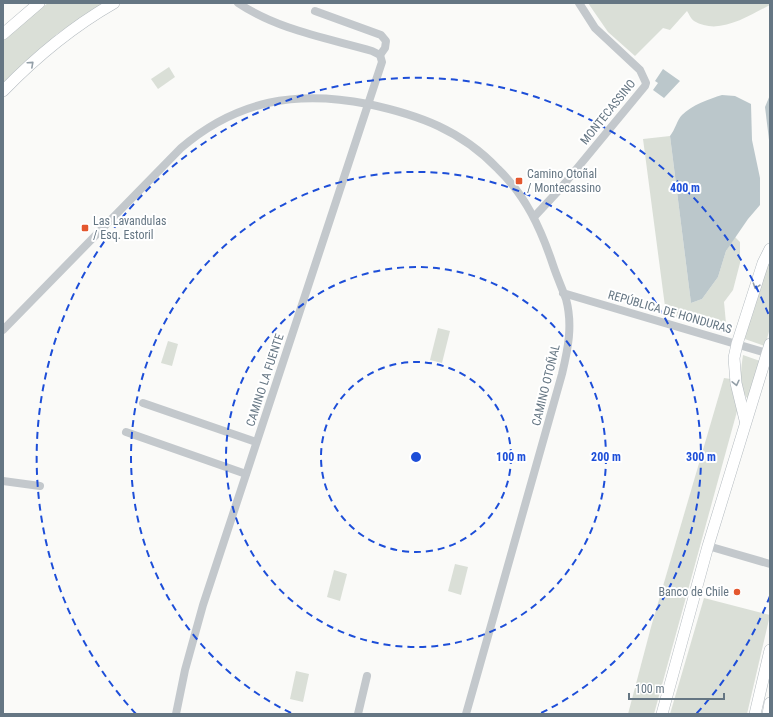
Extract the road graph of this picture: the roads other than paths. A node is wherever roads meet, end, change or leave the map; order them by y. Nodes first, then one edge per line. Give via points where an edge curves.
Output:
1 (39, 3) edge
2 (114, 3) edge
3 (238, 3) edge
4 (579, 3) edge
5 (27, 6) edge
6 (315, 11) dead end
7 (3, 34) edge
8 (380, 55) junction
9 (3, 91) edge
10 (368, 105) junction
11 (534, 217) junction
12 (770, 250) edge
13 (563, 293) junction
14 (3, 330) edge
15 (737, 344) junction
16 (769, 350) edge
17 (143, 403) dead end
18 (746, 423) junction
19 (126, 432) dead end
20 (256, 442) junction
21 (246, 474) junction
22 (3, 481) edge
23 (40, 486) dead end
24 (708, 546) junction
25 (770, 564) edge
26 (770, 650) edge
27 (768, 665) edge
28 (367, 676) dead end
29 (770, 704) edge
30 (176, 714) edge
31 (358, 714) edge
32 (466, 714) edge
33 (662, 714) edge
34 (755, 714) edge
35 (768, 714) edge

1 - 5 street
9 -> 2 street via 50,48
3 - 8 street via 281,25
4 - 11 street, MONTECASSINO via 595,28 640,70 646,82 560,189
5 - 7 street
6 - 8 street, CAMINO LA FUENTE via 381,35 386,41
8 - 10 street, CAMINO LA FUENTE via 381,69
10 - 11 street, CAMINO OTOÑAL via 423,118 468,143 507,178
10 - 14 street, CAMINO OTOÑAL via 326,98 285,99 246,109 211,125 181,148
10 - 20 street, CAMINO LA FUENTE
11 - 13 street, CAMINO OTOÑAL
12 -> 15 street via 763,263
13 - 15 street, REPÚBLICA DE HONDURAS
13 - 32 street, CAMINO OTOÑAL via 570,326 567,354
15 - 16 street, REPÚBLICA DE HONDURAS
15 -> 18 street via 734,375
16 - 18 street
17 - 20 street
18 - 24 street
19 - 21 street
20 - 21 street, CAMINO LA FUENTE
21 - 30 street, CAMINO LA FUENTE via 202,605
22 - 23 street
24 - 25 street
24 - 33 street
26 - 27 street
27 - 34 street
28 - 31 street
29 - 35 street

